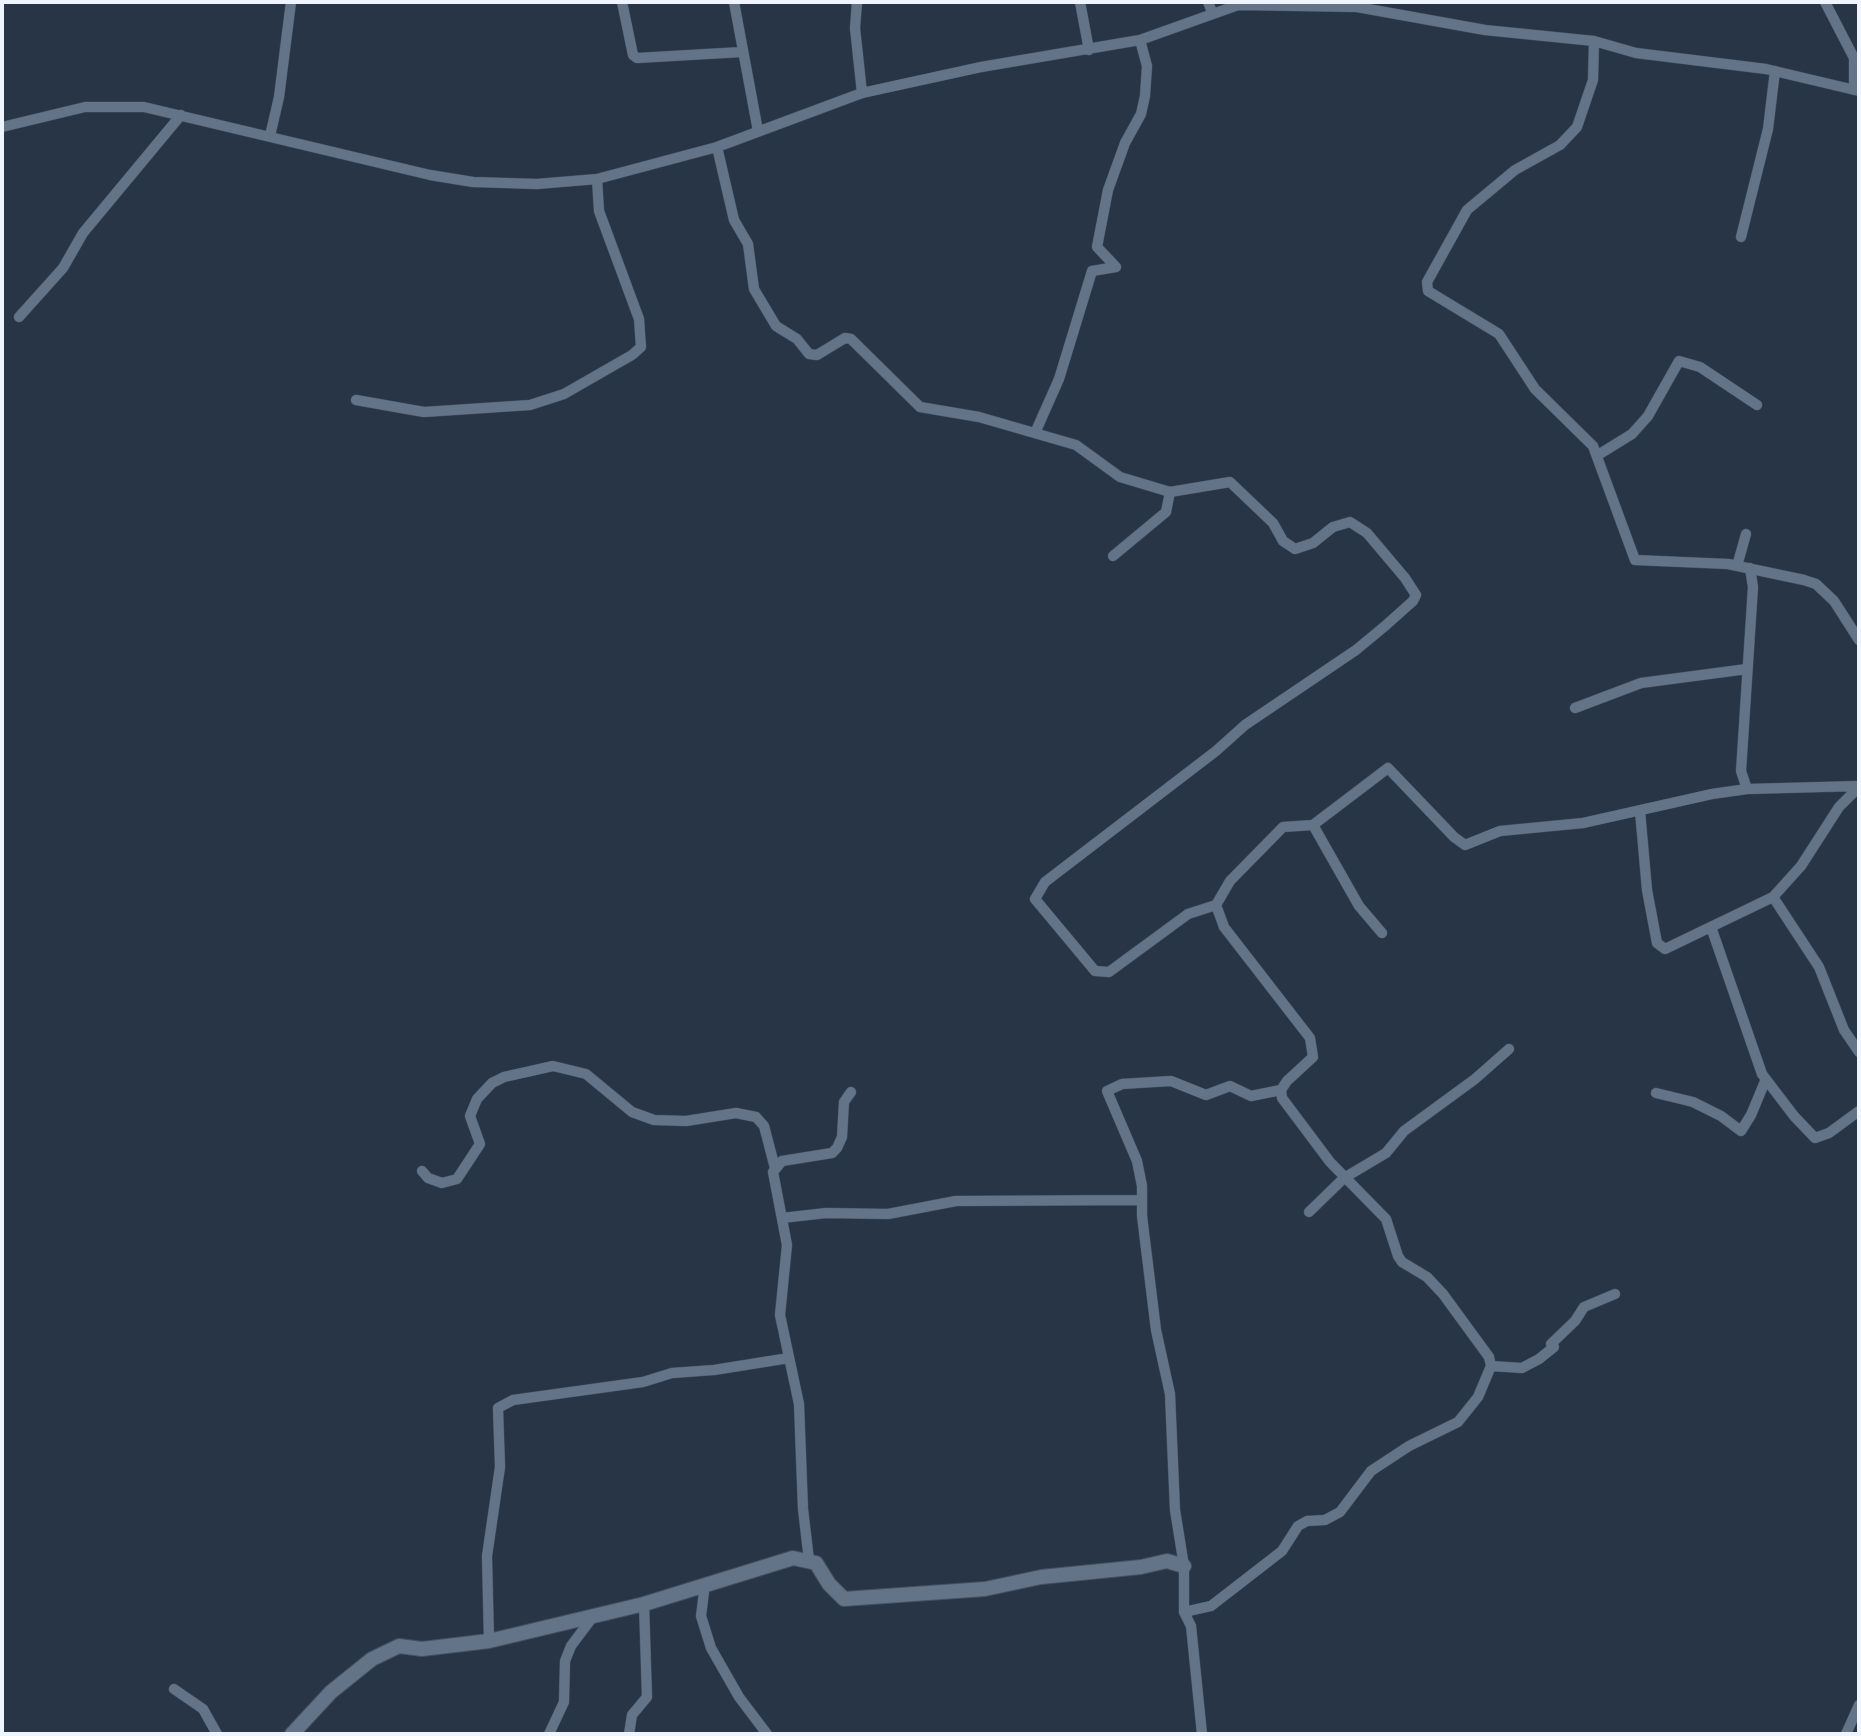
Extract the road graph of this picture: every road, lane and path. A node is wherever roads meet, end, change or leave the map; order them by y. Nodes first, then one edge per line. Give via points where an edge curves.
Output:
1 (291, 2) edge
2 (622, 2) edge
3 (734, 2) edge
4 (857, 2) edge
5 (1080, 2) edge
6 (1825, 2) edge
7 (1210, 7) edge
8 (1140, 40) junction
9 (1594, 41) junction
10 (1089, 50) junction
11 (742, 52) junction
12 (1775, 71) junction
13 (1857, 91) edge
14 (862, 93) junction
15 (181, 115) junction
16 (2, 127) edge
17 (758, 131) junction
18 (270, 135) junction
19 (717, 147) junction
20 (597, 179) junction
21 (1741, 237) dead end
22 (1097, 247) junction
23 (1092, 271) junction
24 (19, 317) dead end
25 (356, 400) dead end
26 (1757, 405) dead end
27 (1035, 433) junction
28 (1598, 456) junction
29 (1170, 492) junction
30 (1746, 534) dead end
31 (1113, 556) dead end
32 (1737, 566) junction
33 (1750, 568) junction
34 (1859, 640) edge
35 (1747, 669) junction
36 (1575, 708) dead end
37 (1859, 787) edge
38 (1747, 789) junction
39 (1640, 811) junction
40 (1313, 825) junction
41 (1773, 897) junction
42 (1216, 905) junction
43 (1711, 927) junction
44 (1382, 933) dead end
45 (1509, 1049) dead end
46 (1859, 1052) edge
47 (1766, 1079) junction
48 (1281, 1090) junction
49 (850, 1092) dead end
50 (1656, 1093) dead end
51 (1859, 1111) edge
52 (775, 1168) junction
53 (422, 1171) dead end
54 (1344, 1178) junction
55 (1142, 1200) junction
56 (1309, 1212) dead end
57 (782, 1218) junction
58 (1615, 1294) dead end
59 (789, 1358) junction
60 (1491, 1366) junction
61 (809, 1560) junction
62 (1184, 1566) junction
63 (705, 1584) junction
64 (644, 1604) junction
65 (1184, 1612) junction
66 (592, 1618) junction
67 (489, 1641) junction
68 (174, 1689) dead end
69 (1859, 1706) edge
70 (217, 1734) edge
71 (292, 1734) edge
72 (549, 1734) edge
73 (629, 1734) edge
74 (767, 1734) edge
75 (1202, 1734) edge
76 (1846, 1734) edge

1 - 18 street
2 - 11 street via 637,58
3 - 11 street
4 - 14 street
5 - 10 street
6 - 13 street via 1854,58
7 - 8 street
7 - 9 street via 1357,7 1485,30
8 - 10 street
8 - 22 street via 1147,66 1145,96 1108,190
9 - 12 street via 1636,54
9 - 28 street via 1592,80 1577,127 1560,145 1515,170 1467,210 1427,282 1431,295 1499,334 1535,389 1583,433
10 - 14 street
11 - 17 street
12 - 13 street
12 - 21 street via 1768,129
14 - 17 street
15 - 16 street via 144,107 85,107
15 - 18 street
15 - 24 street via 83,233 63,268
17 - 19 street
18 - 20 street via 473,182 537,184
19 - 20 street
19 - 27 street via 733,220 748,244 754,289 776,326 809,354 817,355 845,338 851,340 920,407
20 - 25 street via 599,211 639,319 640,347 632,355 564,394 530,405 424,412
22 - 23 street
22 - 23 street via 1116,267
23 - 27 street via 1059,379
26 - 28 street via 1700,367 1679,361 1648,416 1632,434
27 - 29 street via 1076,445 1120,477
28 - 32 street via 1635,560
29 - 31 street via 1166,512
29 - 42 street via 1230,482 1295,549 1350,522 1392,559 1416,595 1356,650 1277,701 1074,858 1045,882 1035,899 1095,971 1109,972 1188,914
30 - 32 street
32 - 33 street
33 - 34 street via 1816,584 1835,601
33 - 35 street via 1753,587
35 - 36 street via 1641,683
35 - 38 street via 1741,771
37 - 38 street
37 - 41 street
38 - 39 street via 1689,797
39 - 40 street via 1583,823 1500,831 1465,845 1388,768
39 - 43 street via 1657,943 1665,949
40 - 42 street via 1283,827 1230,881
40 - 44 street via 1359,906
41 - 43 street
41 - 46 street via 1819,967 1844,1030
42 - 48 street via 1240,951 1310,1038 1313,1057
43 - 47 street
45 - 54 street via 1404,1131 1386,1153
47 - 50 street via 1741,1131 1693,1102
47 - 51 street via 1815,1138
48 - 54 street
48 - 55 street via 1251,1096 1230,1086 1206,1095 1171,1081 1113,1087 1108,1095 1137,1161
49 - 52 street via 844,1102 837,1148 782,1161
52 - 53 street via 764,1126 756,1117 736,1113 654,1121 632,1112 586,1074 553,1066 504,1077 477,1099 470,1116 480,1144 457,1180 442,1183
52 - 57 street
54 - 56 street
54 - 60 street via 1386,1219 1402,1262 1427,1277 1443,1294
55 - 57 street via 956,1201 888,1214
55 - 62 street via 1159,1353 1170,1394 1175,1510
57 - 59 street via 787,1245 780,1315
58 - 60 street via 1584,1307 1539,1359 1522,1368
59 - 61 street via 799,1404
59 - 67 street via 513,1400 498,1408 500,1467 487,1556
60 - 65 street via 1478,1396 1458,1422 1371,1471 1340,1512 1298,1526 1282,1551 1211,1606
61 - 62 street via 844,1598 985,1589 1041,1577 1167,1562
61 - 63 street via 793,1558
62 - 65 street
63 - 64 street
63 - 74 street via 701,1616 711,1648
64 - 66 street
64 - 73 street via 647,1694 632,1715
65 - 75 street via 1191,1626
66 - 67 street
66 - 72 street via 565,1661 564,1702
67 - 71 street via 422,1649 399,1646 372,1659 331,1692
68 - 70 street via 203,1709
69 - 76 street

